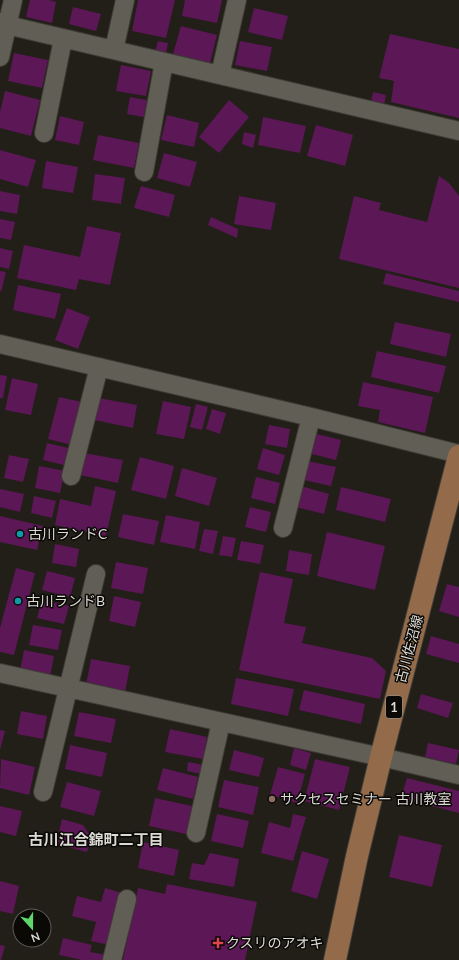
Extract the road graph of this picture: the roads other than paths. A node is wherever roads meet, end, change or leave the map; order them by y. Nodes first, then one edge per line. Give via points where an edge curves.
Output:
1 (13, 0) edge
2 (125, 0) edge
3 (237, 0) edge
4 (4, 24) edge
5 (63, 39) junction
6 (114, 50) junction
7 (0, 57) edge
8 (164, 62) junction
9 (220, 75) junction
10 (459, 131) edge
11 (44, 133) dead end
12 (144, 172) dead end
13 (0, 344) edge
14 (99, 367) junction
15 (312, 417) junction
16 (459, 455) edge
17 (71, 476) dead end
18 (283, 528) dead end
19 (96, 574) dead end
20 (0, 673) edge
21 (68, 688) junction
22 (221, 722) junction
23 (381, 757) junction
24 (459, 775) edge
25 (43, 792) dead end
26 (196, 833) dead end
27 (127, 899) dead end
28 (112, 960) edge
29 (335, 960) edge

1 - 4 street
2 - 6 street
3 - 9 street
4 - 5 street
4 - 7 street
5 - 6 street
5 - 11 street
6 - 8 street
8 - 9 street
8 - 12 street
9 - 10 street
13 - 14 street
14 - 15 street
14 - 17 street
15 - 16 street
15 - 18 street
16 - 23 main road, 古川佐沼線 / 1
19 - 21 street
20 - 21 street
21 - 22 street
21 - 25 street
22 - 23 street
22 - 26 street
23 - 24 street
23 - 29 main road, 古川佐沼線 / 1
27 - 28 street

